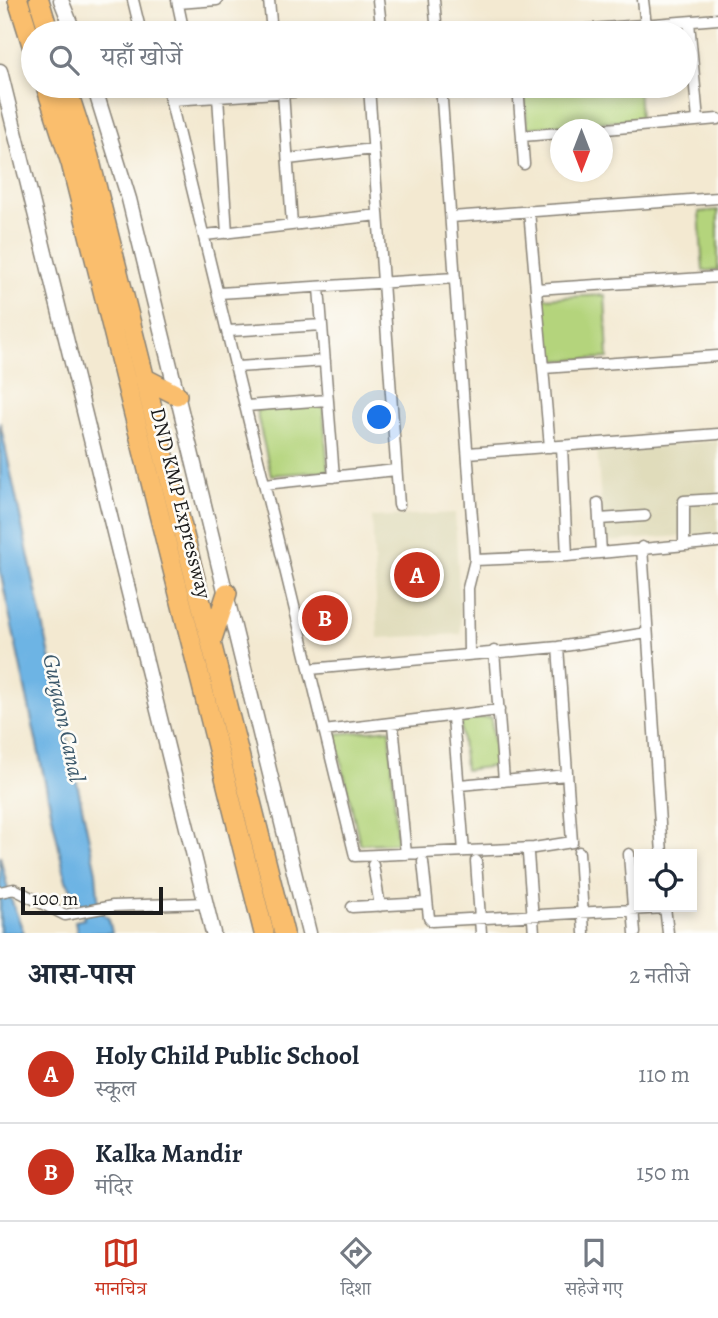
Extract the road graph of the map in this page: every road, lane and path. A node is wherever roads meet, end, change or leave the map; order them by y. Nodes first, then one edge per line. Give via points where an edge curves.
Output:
1 (18, 0) edge
2 (39, 0) edge
3 (61, 0) edge
4 (134, 0) edge
5 (217, 0) edge
6 (270, 0) edge
7 (378, 0) edge
8 (434, 0) edge
9 (643, 0) edge
10 (177, 1) edge
11 (718, 19) edge
12 (25, 21) edge
13 (45, 21) edge
14 (69, 21) edge
15 (138, 21) edge
16 (181, 21) edge
17 (271, 21) edge
18 (381, 21) edge
19 (436, 21) edge
20 (646, 21) edge
21 (697, 21) edge
22 (0, 71) edge
23 (50, 98) edge
24 (70, 98) edge
25 (98, 98) edge
26 (195, 98) edge
27 (218, 98) edge
28 (283, 98) edge
29 (370, 98) edge
30 (442, 98) edge
31 (518, 98) edge
32 (696, 98) edge
33 (172, 100) joint
34 (718, 118) edge
35 (698, 120) junction
36 (613, 128) edge
37 (550, 133) edge
38 (522, 136) junction
39 (373, 149) junction
40 (288, 159) junction
41 (524, 164) dead end
42 (718, 198) edge
43 (529, 211) junction
44 (378, 215) junction
45 (451, 217) junction
46 (292, 225) junction
47 (228, 233) junction
48 (205, 235) junction
49 (718, 277) edge
50 (455, 278) junction
51 (381, 285) junction
52 (319, 288) junction
53 (536, 289) junction
54 (219, 293) junction
55 (322, 325) junction
56 (228, 331) junction
57 (718, 356) edge
58 (325, 360) junction
59 (237, 368) junction
60 (543, 368) junction
61 (144, 377) junction
62 (177, 395) junction
63 (327, 400) junction
64 (246, 406) junction
65 (718, 433) edge
66 (562, 446) junction
67 (550, 447) junction
68 (468, 453) junction
69 (396, 470) junction
70 (334, 477) junction
71 (265, 484) junction
72 (718, 499) edge
73 (598, 503) dead end
74 (399, 505) dead end
75 (645, 516) dead end
76 (598, 519) junction
77 (718, 542) edge
78 (684, 545) junction
79 (642, 547) junction
80 (600, 552) junction
81 (567, 556) junction
82 (475, 560) junction
83 (227, 593) junction
84 (647, 633) junction
85 (211, 642) junction
86 (558, 647) junction
87 (495, 651) junction
88 (469, 653) junction
89 (310, 669) junction
90 (499, 710) junction
91 (453, 718) junction
92 (393, 725) junction
93 (324, 731) junction
94 (567, 775) junction
95 (504, 781) junction
96 (460, 785) junction
97 (662, 849) edge
98 (464, 851) junction
99 (579, 852) dead end
100 (407, 854) junction
101 (528, 854) dead end
102 (629, 854) dead end
103 (476, 861) dead end
104 (423, 862) dead end
105 (373, 865) dead end
106 (0, 892) edge
107 (207, 903) junction
108 (426, 903) junction
109 (380, 906) junction
110 (352, 907) dead end
111 (634, 911) joint
112 (582, 912) junction
113 (634, 912) edge
114 (666, 912) edge
115 (533, 915) junction
116 (480, 918) junction
117 (430, 921) junction
118 (213, 933) edge
119 (264, 933) edge
120 (284, 933) edge
121 (309, 933) edge
122 (431, 933) edge
123 (481, 933) edge
124 (534, 933) edge
125 (584, 933) edge
126 (635, 933) edge
127 (668, 933) edge

1 - 12 highway
2 - 13 highway
3 - 14 street
4 - 15 street
5 - 10 street
6 - 17 street
7 - 18 street
8 - 19 street
9 - 20 street
10 - 16 street
11 - 21 street
22 - 107 street
23 - 119 highway, DND KMP Expressway via 91,240
24 - 61 highway, DND KMP Expressway
25 - 62 street via 130,199
26 - 33 street
27 - 47 street
28 - 40 street
29 - 39 street
30 - 45 street
31 - 38 street
32 - 35 street
33 - 48 street
34 - 35 street
35 - 36 street
37 - 38 street
38 - 41 street
39 - 40 street
39 - 44 street
40 - 46 street
42 - 43 street
43 - 45 street
43 - 53 street
44 - 46 street
44 - 51 street
45 - 50 street
46 - 47 street
47 - 48 street
48 - 54 street
49 - 53 street
50 - 51 street
50 - 68 street
51 - 52 street
51 - 69 street
52 - 54 street
52 - 55 street
53 - 60 street
54 - 56 street
55 - 56 street
55 - 58 street
56 - 59 street
57 - 60 street
58 - 59 street
58 - 63 street
59 - 64 street
60 - 67 street
61 - 62 highway
61 - 85 highway, DND KMP Expressway
62 - 83 street
63 - 64 street
63 - 70 street
64 - 71 street
65 - 66 street
66 - 67 street
66 - 81 street
67 - 68 street
68 - 82 street
69 - 70 street
69 - 74 street
70 - 71 street
71 - 89 street
72 - 78 street via 684,501
73 - 76 street
75 - 76 street
76 - 80 street
77 - 78 street
78 - 79 street
79 - 80 street
79 - 84 street
80 - 81 street
81 - 82 street
82 - 88 street via 468,588
83 - 85 highway
83 - 121 street
84 - 86 street
84 - 97 street
85 - 120 highway, DND KMP Expressway
86 - 87 street
86 - 94 street
87 - 88 street
87 - 90 street
88 - 89 street
89 - 93 street
90 - 91 street
90 - 95 street
91 - 92 street
91 - 96 street
92 - 93 street
92 - 100 street
93 - 100 street via 354,853 362,858
94 - 95 street
94 - 98 street via 572,842
95 - 96 street
96 - 98 street
98 - 100 street
99 - 112 street
101 - 115 street
102 - 111 street
103 - 116 street
104 - 108 street
105 - 109 street
106 - 107 street via 14,889 65,915 113,905
107 - 118 street
108 - 109 street
108 - 117 street
109 - 110 street
111 - 112 street
112 - 115 street
112 - 125 street
113 - 126 street
114 - 127 street
115 - 116 street
115 - 124 street
116 - 117 street
116 - 123 street
117 - 122 street

